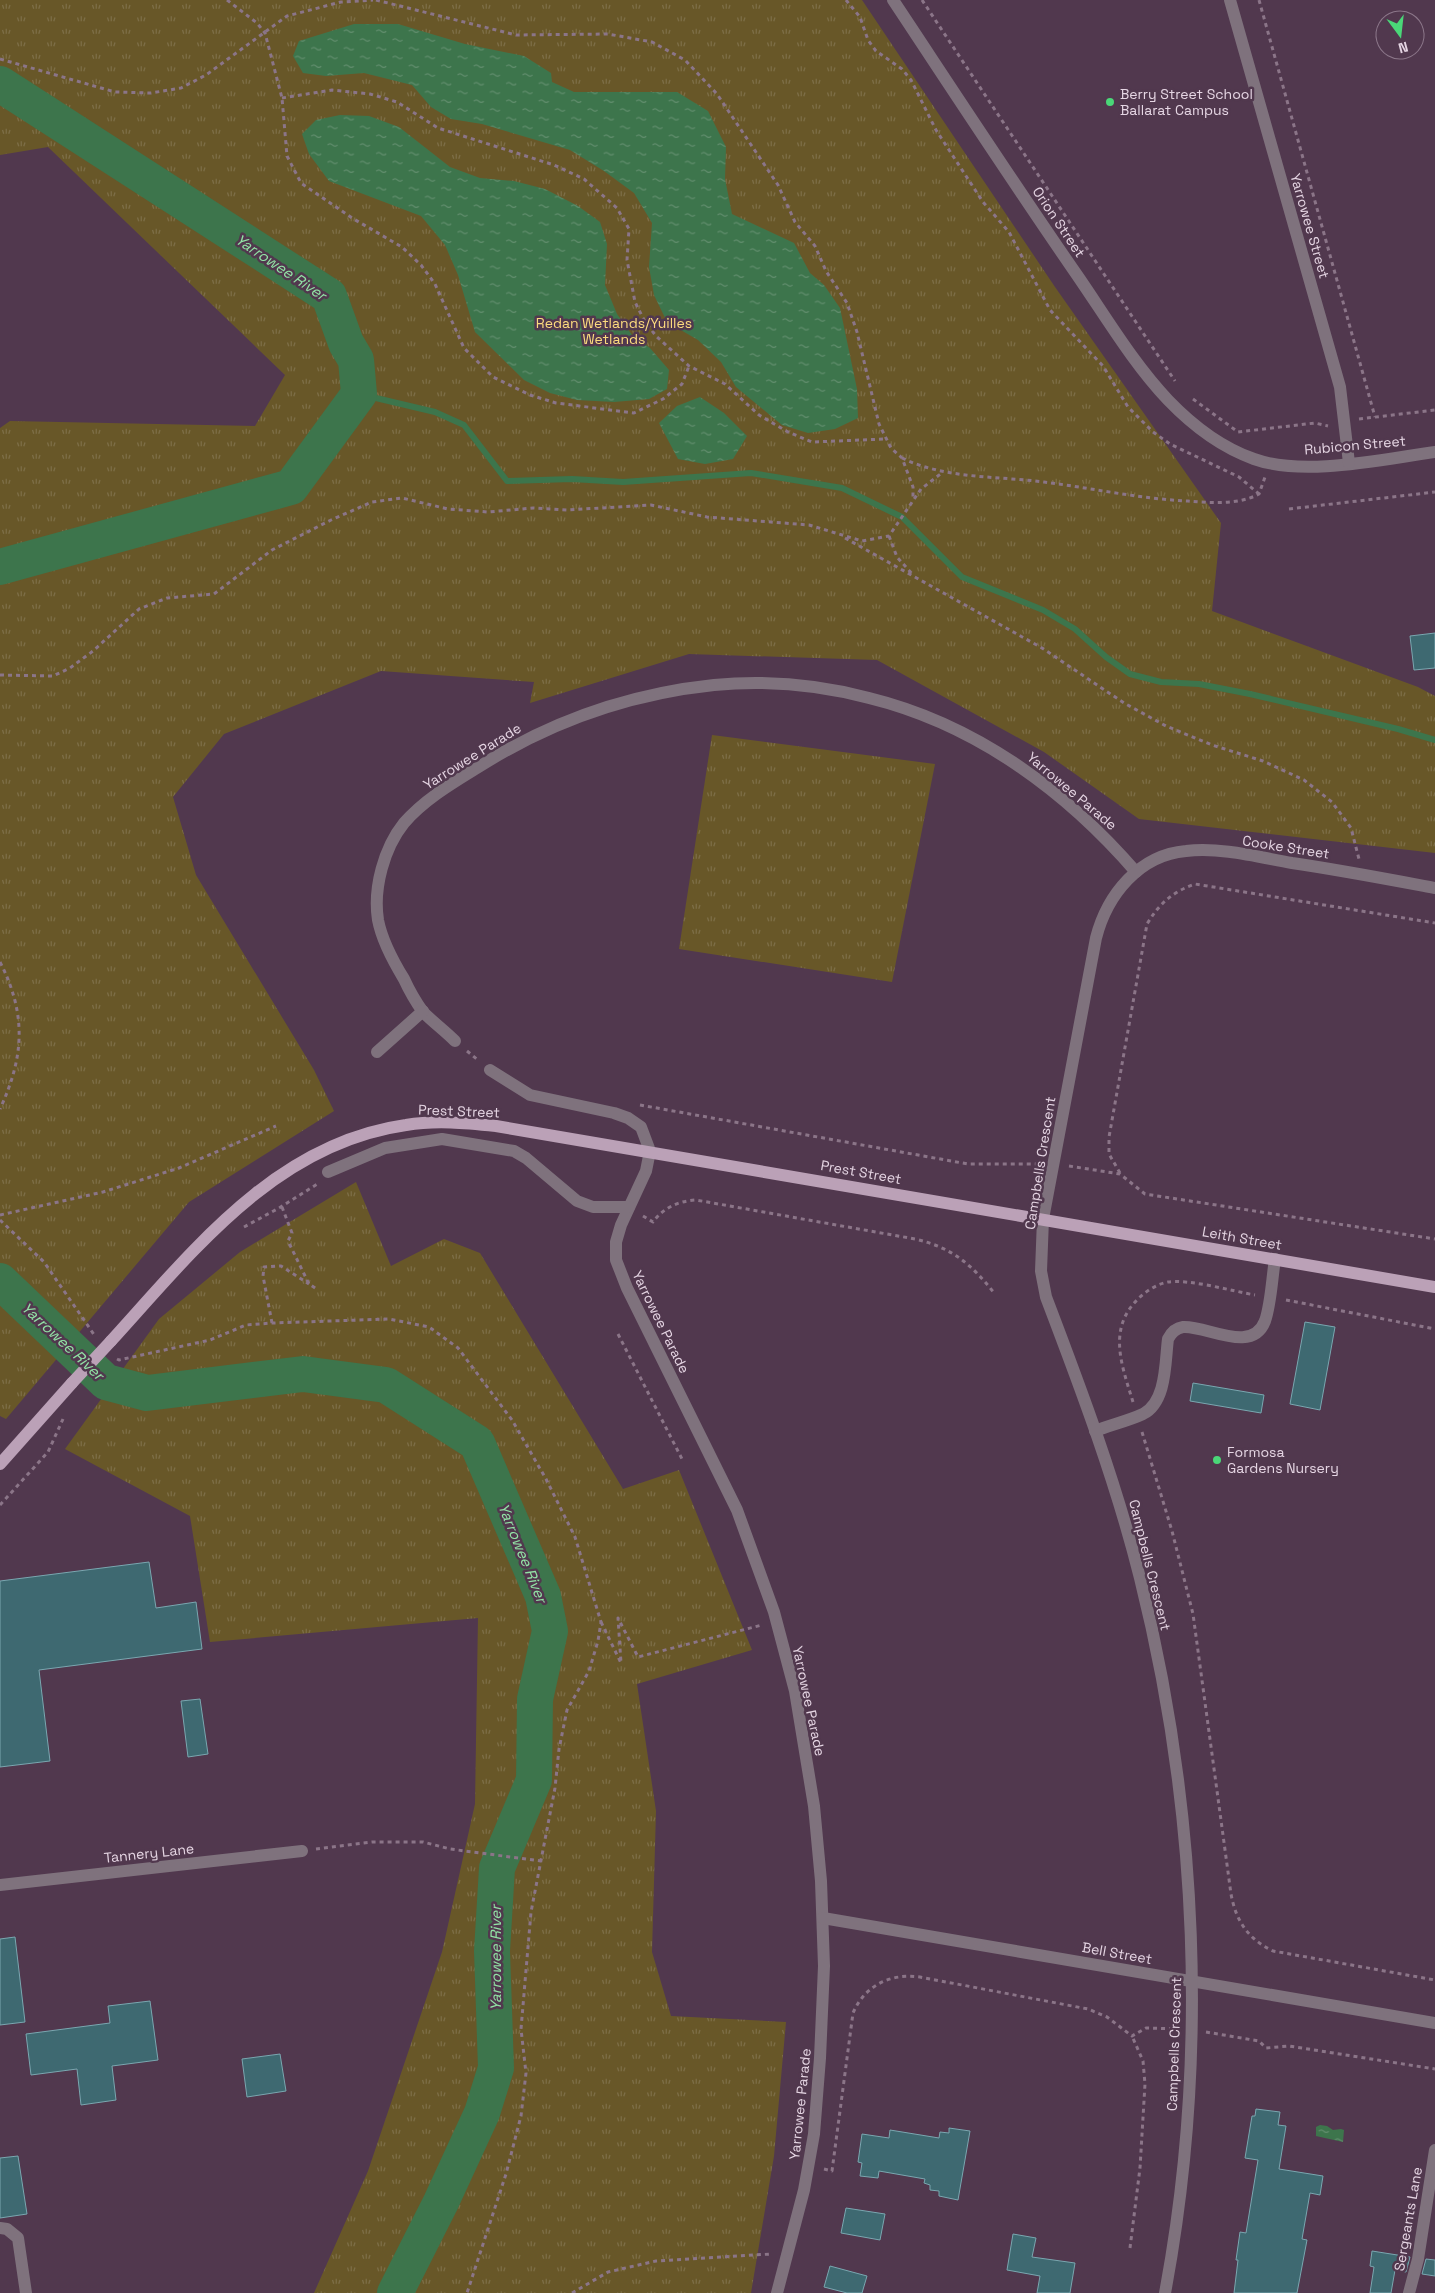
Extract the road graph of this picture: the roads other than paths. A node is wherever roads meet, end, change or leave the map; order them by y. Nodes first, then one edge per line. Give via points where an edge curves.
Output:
1 (893, 0) edge
2 (1230, 0) edge
3 (1221, 444) joint
4 (1435, 452) edge
5 (1349, 463) junction
6 (1136, 872) junction
7 (1435, 888) edge
8 (423, 1011) junction
9 (455, 1041) road end
10 (376, 1052) dead end
11 (490, 1070) road end
12 (650, 1151) junction
13 (328, 1172) road end
14 (629, 1207) junction
15 (1043, 1219) junction
16 (1275, 1259) junction
17 (1435, 1287) edge
18 (1095, 1431) junction
19 (0, 1464) edge
20 (302, 1851) road end
21 (0, 1885) edge
22 (823, 1918) junction
23 (1192, 1980) junction
24 (1435, 2023) edge
25 (1435, 2150) edge
26 (0, 2228) edge
27 (26, 2293) edge
28 (777, 2293) edge
29 (1165, 2293) edge
30 (1409, 2293) edge

1 - 3 street, Orion Street via 1036,215 1152,381 1182,414
2 - 5 street, Yarrowee Street via 1340,387
3 - 5 street, Rubicon Street via 1255,460 1271,463 1308,466
4 - 5 street, Rubicon Street
6 - 7 street, Cooke Street via 1173,853 1208,850
6 - 8 street, Yarrowee Parade via 1103,835 1030,772 984,743 924,715 855,694 789,685 716,685 660,694 585,714 505,750 435,795 404,823 392,842 382,871 378,920 396,965
6 - 15 street, Campbells Crescent via 1115,894 1099,924
8 - 9 street, Yarrowee Parade
8 - 10 street
11 - 12 street via 530,1095 628,1118 641,1127
12 - 14 street, Yarrowee Parade via 644,1177
12 - 15 main road, Prest Street
12 - 19 main road, Prest Street, bridge via 496,1126 412,1124 355,1136 304,1160 242,1203 188,1256 106,1342
13 - 14 street via 385,1148 442,1139 514,1151 577,1201 593,1207
14 - 22 street, Yarrowee Parade via 616,1242 616,1260 622,1278 738,1510 776,1622 795,1691 814,1806
15 - 16 main road, Leith Street
15 - 18 street, Campbells Crescent via 1041,1279
16 - 17 main road, Leith Street
16 - 18 street via 1264,1322 1254,1334 1238,1338 1182,1327 1172,1332 1156,1402 1144,1413
18 - 23 street, Campbells Crescent via 1140,1577 1162,1675 1182,1817
20 - 21 street, Tannery Lane
22 - 23 street, Bell Street
22 - 28 street, Yarrowee Parade via 824,1966 814,2134 789,2253
23 - 24 street, Bell Street
23 - 29 street, Campbells Crescent via 1192,2030 1180,2208
25 - 30 street, Sergeants Lane via 1418,2259
26 - 27 street via 7,2229 18,2238

